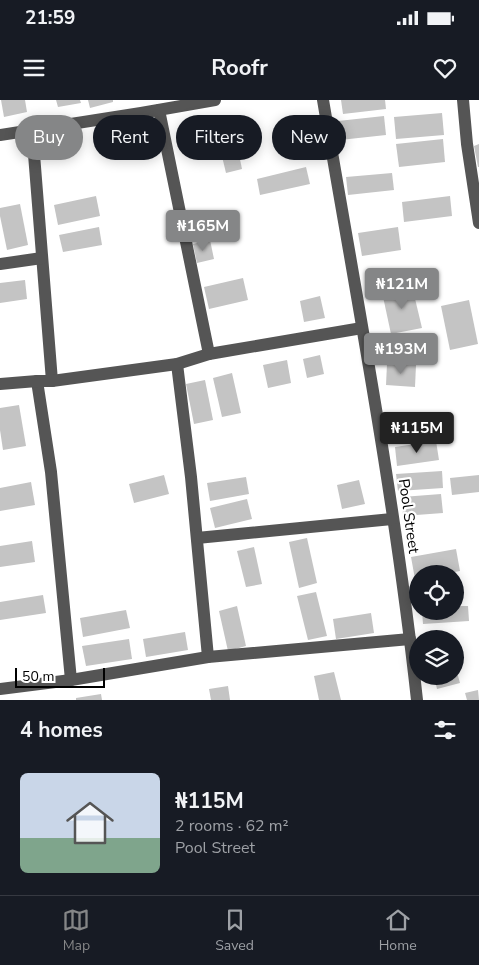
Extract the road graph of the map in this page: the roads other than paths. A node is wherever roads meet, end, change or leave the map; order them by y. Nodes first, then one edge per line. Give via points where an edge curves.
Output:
1 (215, 100) edge
2 (323, 100) edge
3 (463, 100) edge
4 (159, 110) junction
5 (83, 121) edge
6 (15, 132) edge
7 (0, 134) edge
8 (34, 160) edge
9 (476, 182) edge
10 (479, 223) edge
11 (42, 258) junction
12 (0, 264) edge
13 (362, 328) junction
14 (209, 354) junction
15 (176, 364) junction
16 (37, 381) junction
17 (52, 381) junction
18 (0, 384) edge
19 (392, 519) junction
20 (197, 538) junction
21 (409, 632) edge
22 (409, 639) edge
23 (208, 657) junction
24 (71, 680) junction
25 (415, 685) edge
26 (0, 689) edge
27 (417, 700) edge

1 - 4 street
2 - 13 street, Pool Street
3 - 9 street
4 - 5 street
4 - 14 street
6 - 7 street
8 - 11 street
9 - 10 street
11 - 12 street
11 - 17 street
13 - 14 street
13 - 19 street, Pool Street via 385,456
14 - 15 street
15 - 17 street
15 - 20 street
16 - 17 street
16 - 18 street
16 - 24 street via 51,472
19 - 20 street
19 - 21 street, Pool Street
20 - 23 street
22 - 23 street
23 - 24 street
24 - 26 street
25 - 27 street, Pool Street

